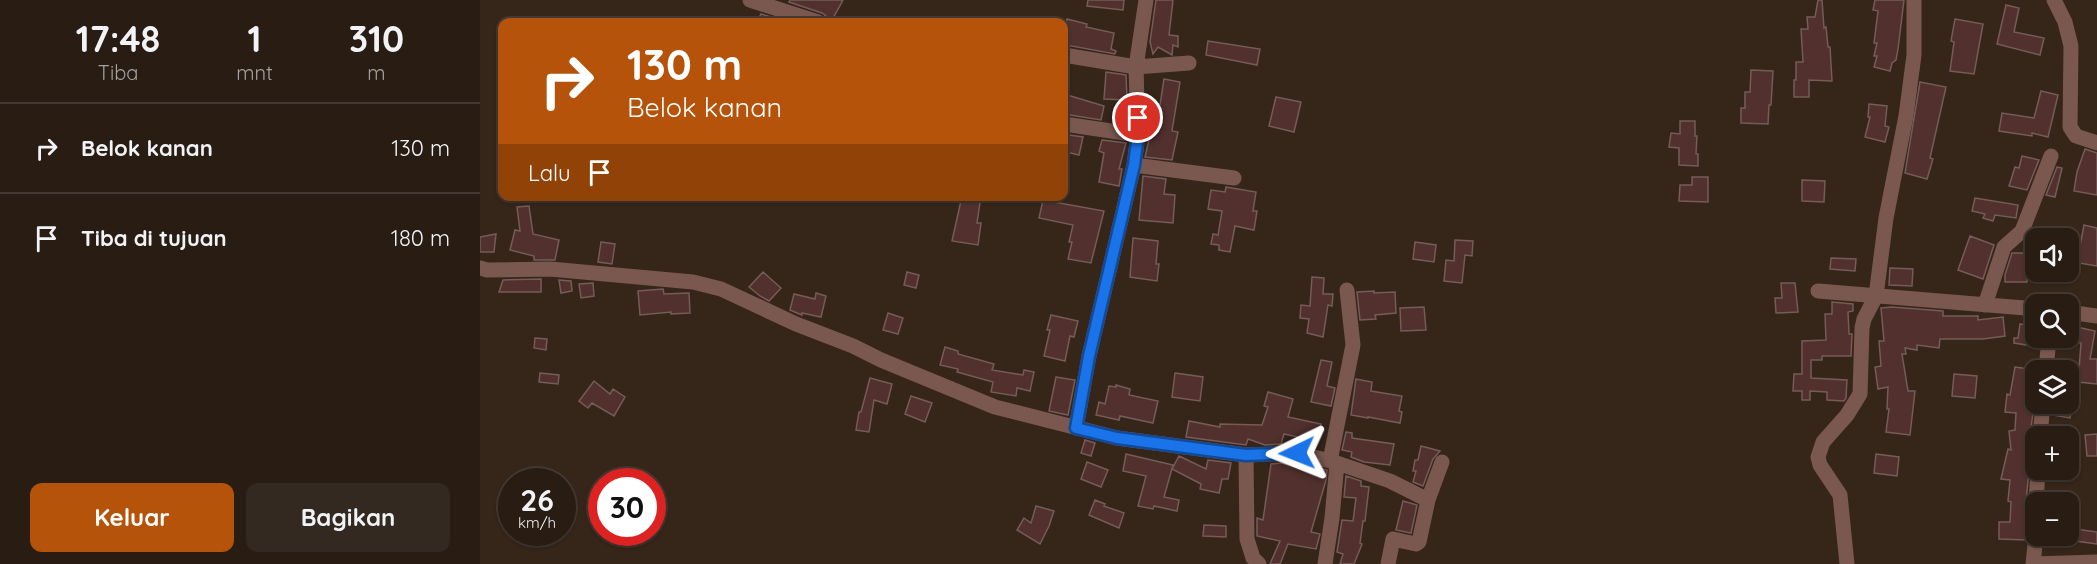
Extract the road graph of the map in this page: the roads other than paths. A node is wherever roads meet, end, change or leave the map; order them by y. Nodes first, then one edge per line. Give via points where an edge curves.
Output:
1 (750, 0) edge
2 (1146, 0) edge
3 (1914, 0) edge
4 (2054, 0) edge
5 (806, 18) edge
6 (1068, 56) edge
7 (1189, 63) dead end
8 (1136, 67) junction
9 (1068, 125) edge
10 (1138, 135) junction
11 (2097, 143) edge
12 (2051, 156) dead end
13 (1134, 165) junction
14 (1234, 178) dead end
15 (480, 268) edge
16 (1347, 290) dead end
17 (1818, 291) dead end
18 (1876, 296) junction
19 (1985, 305) junction
20 (2025, 308) edge
21 (2079, 314) edge
22 (2097, 316) edge
23 (1076, 428) junction
24 (1246, 455) junction
25 (1334, 462) junction
26 (1442, 462) dead end
27 (1428, 500) junction
28 (2035, 546) edge
29 (2097, 562) edge
30 (1259, 564) edge
31 (1324, 564) edge
32 (1388, 564) edge
33 (1847, 564) edge
34 (2033, 564) edge

1 - 5 street
2 - 8 street
3 - 18 street via 1914,55
4 - 11 street via 2071,46 2070,127 2076,136
6 - 8 street
7 - 8 street
8 - 10 street
9 - 10 street
10 - 13 street
12 - 19 street via 2022,231 2004,248
13 - 14 street
13 - 23 street
15 - 23 street via 550,269 693,282 721,289 994,408
16 - 25 street via 1353,345
17 - 18 street
18 - 19 street
18 - 33 street via 1862,328 1860,394 1822,442 1819,453 1820,465 1840,495
19 - 20 street
21 - 22 street
23 - 24 street via 1117,438
24 - 25 street via 1297,453
24 - 30 street via 1247,539
25 - 27 street
25 - 31 street via 1332,518
26 - 27 street
27 - 32 street via 1419,542 1393,539
28 - 34 street
29 - 34 street

